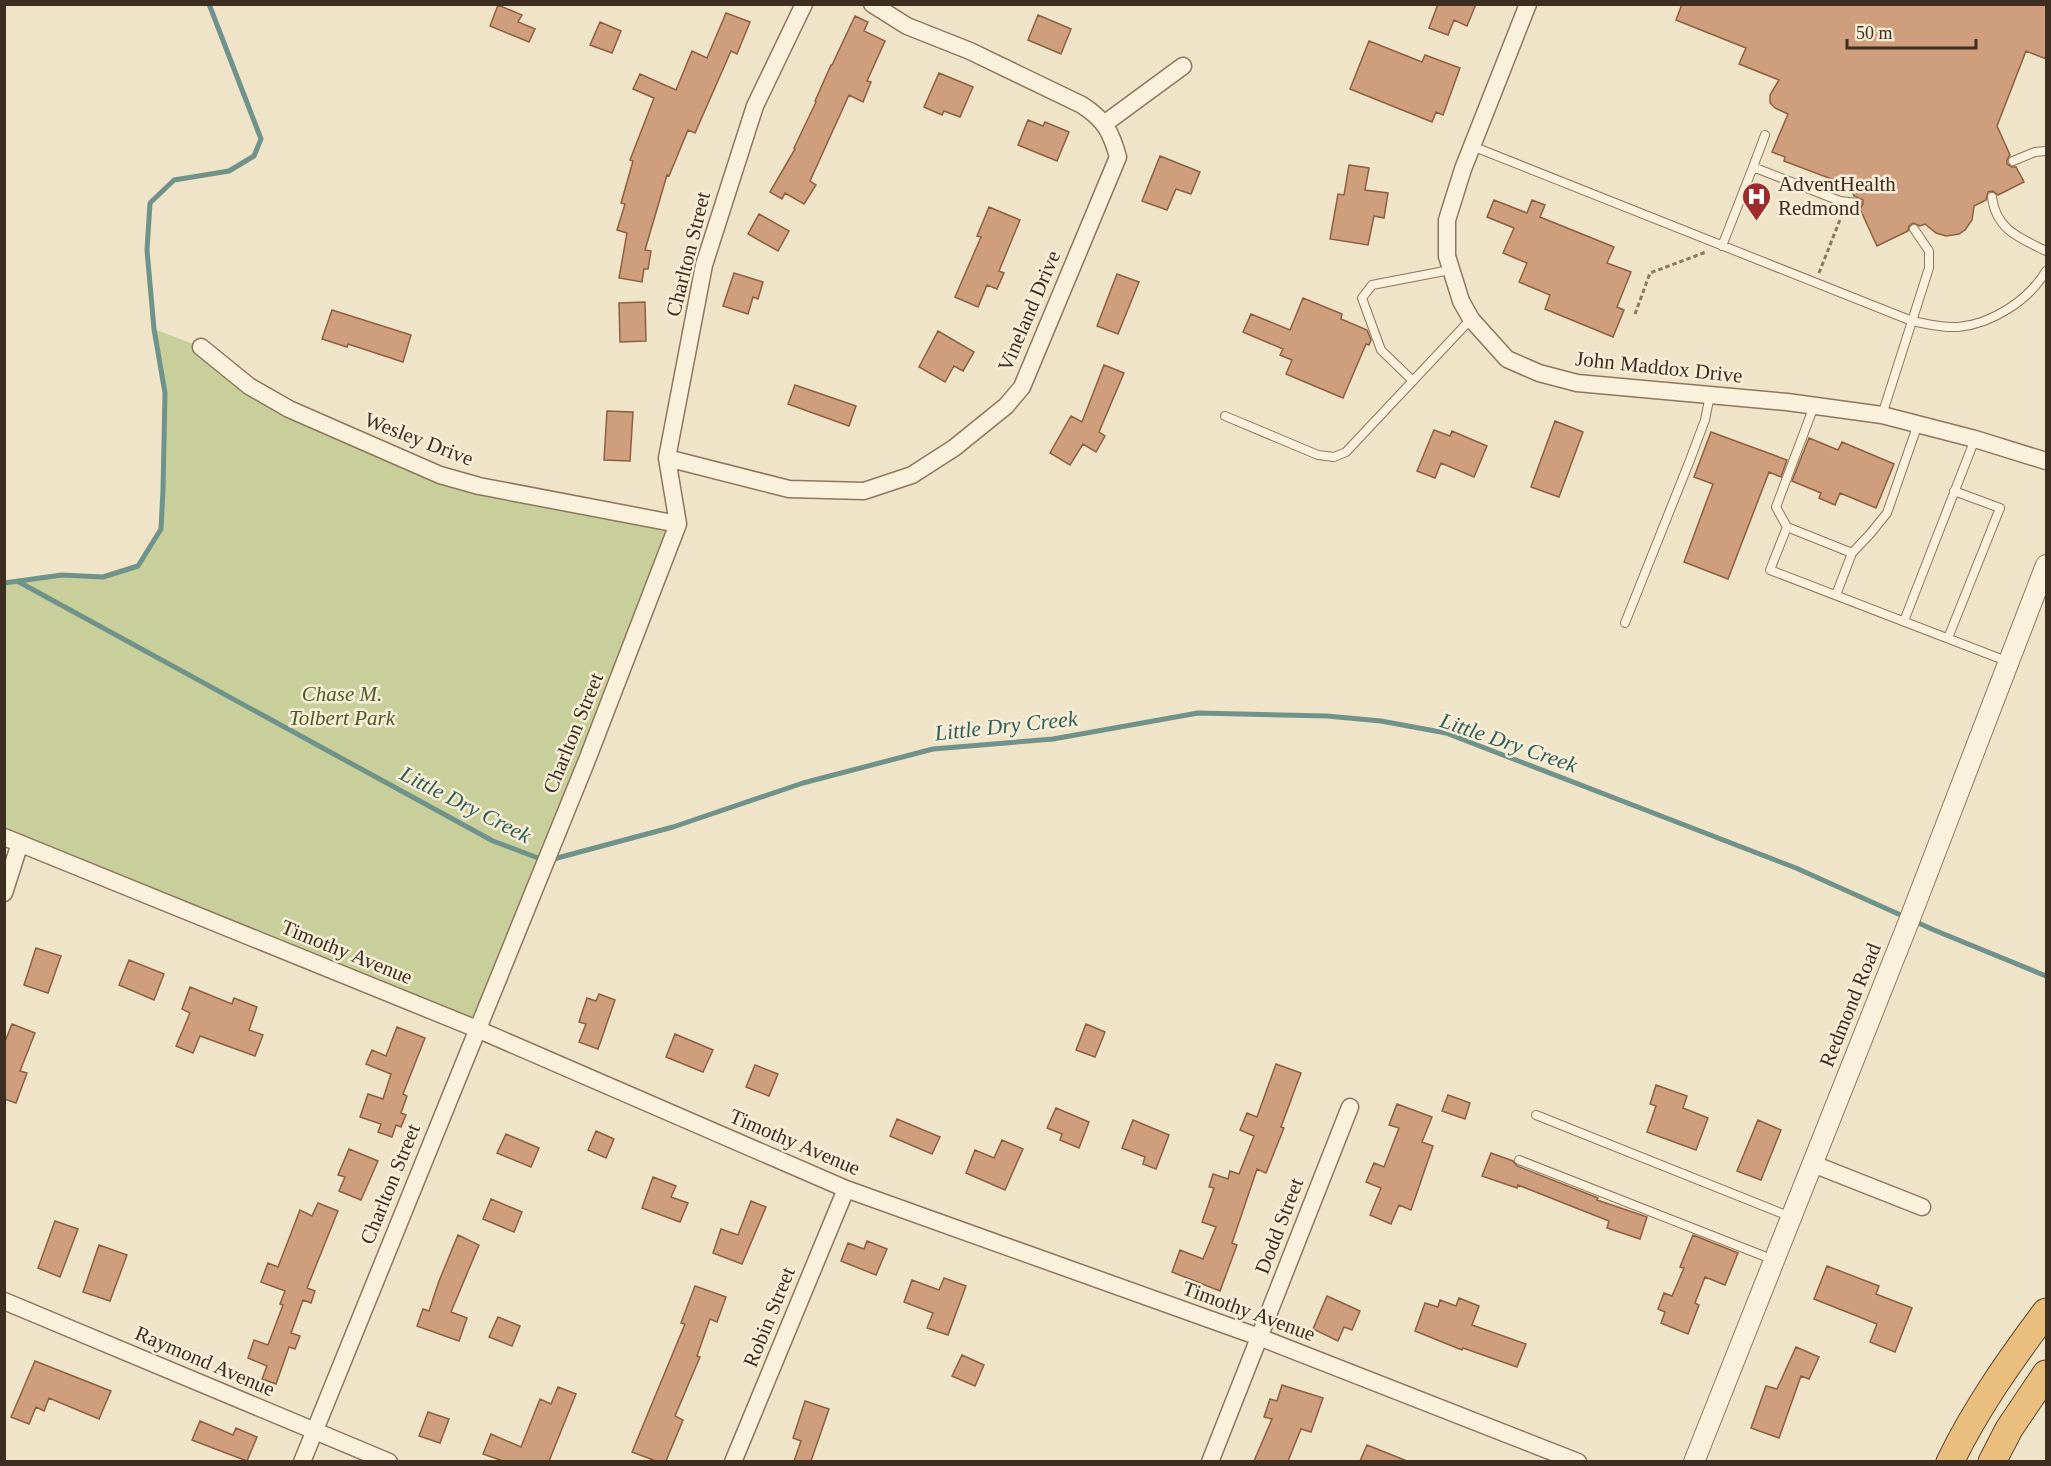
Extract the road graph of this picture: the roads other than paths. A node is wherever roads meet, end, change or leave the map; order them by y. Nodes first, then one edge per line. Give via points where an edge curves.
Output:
1 (804, 4) edge
2 (872, 4) edge
3 (1528, 4) edge
4 (1184, 66) dead end
5 (1104, 124) junction
6 (1765, 135) dead end
7 (1472, 146) junction
8 (2046, 151) edge
9 (2013, 162) dead end
10 (1753, 167) junction
11 (1992, 197) dead end
12 (1857, 203) dead end
13 (1914, 229) dead end
14 (1722, 246) junction
15 (2046, 251) edge
16 (1450, 270) junction
17 (2046, 271) edge
18 (1471, 320) junction
19 (1912, 321) junction
20 (201, 347) dead end
21 (1413, 381) junction
22 (1710, 395) junction
23 (1814, 406) junction
24 (1882, 415) junction
25 (1226, 416) dead end
26 (1918, 424) junction
27 (1974, 439) junction
28 (667, 458) junction
29 (2046, 461) edge
30 (1954, 491) junction
31 (678, 524) junction
32 (1787, 527) junction
33 (1852, 553) junction
34 (2046, 565) edge
35 (1836, 595) junction
36 (1904, 621) junction
37 (1625, 623) dead end
38 (1948, 638) junction
39 (2009, 662) junction
40 (12, 840) edge
41 (4, 893) edge
42 (477, 1029) junction
43 (1350, 1107) dead end
44 (1536, 1115) dead end
45 (1519, 1160) dead end
46 (1813, 1164) junction
47 (846, 1189) junction
48 (1922, 1207) dead end
49 (1791, 1218) junction
50 (1774, 1260) junction
51 (4, 1301) edge
52 (2046, 1312) edge
53 (1259, 1337) junction
54 (2046, 1374) edge
55 (314, 1431) junction
56 (302, 1461) edge
57 (389, 1461) edge
58 (733, 1461) edge
59 (1210, 1461) edge
60 (1578, 1461) edge
61 (1694, 1461) edge
62 (1950, 1461) edge
63 (1992, 1461) edge

1 - 28 street, Charlton Street via 755,106 704,265
2 - 5 street, Vineland Drive via 907,26 1082,105
3 - 7 street, John Maddox Drive
4 - 5 street
5 - 28 street, Vineland Drive via 1112,134 1119,157 1022,387 1006,406 954,448 912,475 864,491 789,489
6 - 10 lane
7 - 14 lane
7 - 16 street, John Maddox Drive via 1447,220
8 - 9 lane
10 - 12 lane via 1840,201
10 - 14 lane
11 - 15 lane via 1996,216 2003,225
13 - 19 lane via 1930,258
14 - 19 lane
16 - 18 street, John Maddox Drive
16 - 21 lane via 1372,285 1362,298 1381,350
17 - 19 lane via 2020,301 1990,318 1970,325 1937,326
18 - 21 lane
18 - 22 street, John Maddox Drive via 1507,359 1539,373 1577,383
19 - 24 lane
20 - 31 street, Wesley Drive via 249,386 289,409 440,476
21 - 25 lane via 1346,452 1334,457 1318,455
22 - 23 street, John Maddox Drive
22 - 37 lane via 1705,420
23 - 24 street, John Maddox Drive
23 - 32 lane via 1776,507
24 - 26 street, John Maddox Drive
26 - 27 street, John Maddox Drive
26 - 33 lane via 1887,513
27 - 29 street, John Maddox Drive
27 - 30 lane
28 - 31 street, Charlton Street
30 - 36 lane
30 - 38 lane via 2000,508
31 - 42 street, Charlton Street
32 - 33 lane
32 - 35 lane via 1770,570
33 - 35 lane
34 - 39 street, Redmond Road
35 - 36 lane
36 - 38 lane
38 - 39 lane
39 - 46 street, Redmond Road
40 - 41 street
40 - 42 street, Timothy Avenue
42 - 47 street, Timothy Avenue
42 - 55 street, Charlton Street
43 - 53 street, Dodd Street
44 - 49 lane
45 - 50 lane
46 - 48 street
46 - 49 street, Redmond Road
47 - 53 street, Timothy Avenue
47 - 58 street, Robin Street
49 - 50 street, Redmond Road
50 - 61 street, Redmond Road
51 - 55 street, Raymond Avenue
52 - 62 highway via 1986,1397
53 - 59 street, Dodd Street
53 - 60 street, Timothy Avenue
54 - 63 highway
55 - 56 street, Charlton Street
55 - 57 street, Raymond Avenue

